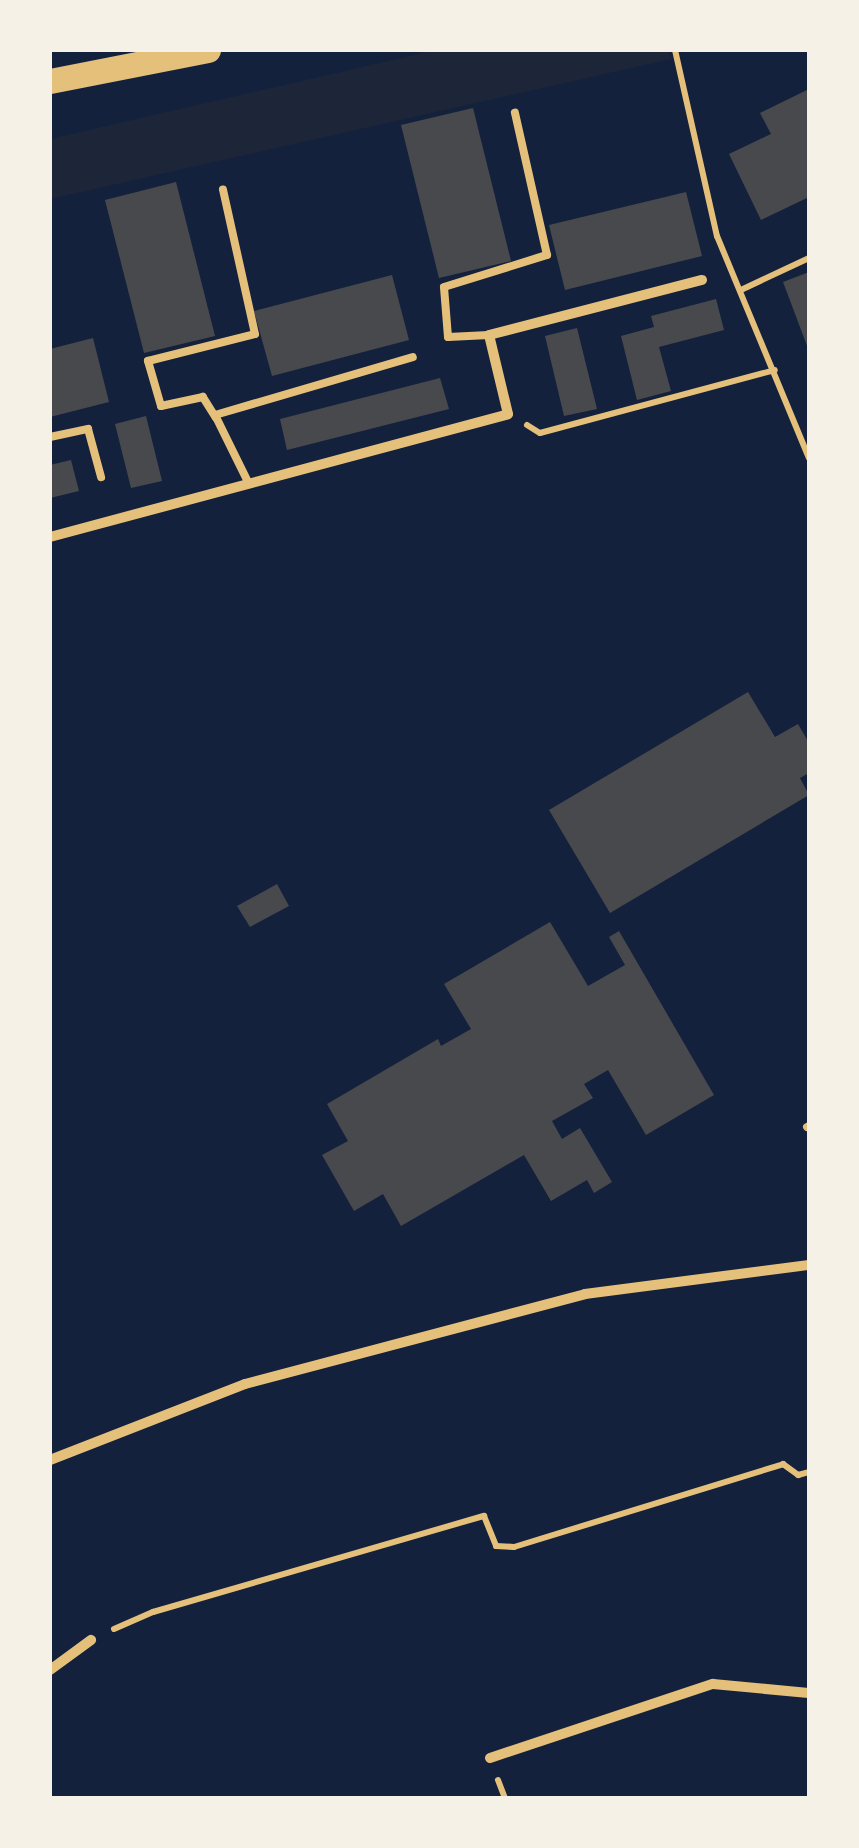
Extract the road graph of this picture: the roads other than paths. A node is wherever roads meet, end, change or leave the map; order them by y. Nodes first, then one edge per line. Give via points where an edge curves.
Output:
1 (208, 50) edge
2 (50, 81) edge
3 (515, 114) dead end
4 (223, 190) dead end
5 (702, 280) dead end
6 (489, 335) junction
7 (413, 357) dead end
8 (216, 418) junction
9 (50, 437) edge
10 (100, 477) dead end
11 (249, 484) junction
12 (50, 537) edge
13 (809, 1265) edge
14 (50, 1460) edge
15 (90, 1640) road end
16 (50, 1670) edge
17 (809, 1693) edge
18 (490, 1758) dead end

1 - 2 main road
3 - 6 lane via 547,255 444,287 448,337
4 - 8 lane via 255,334 148,361 161,406 203,397
5 - 6 street
6 - 11 street via 508,414
7 - 8 lane
8 - 11 lane
9 - 10 lane via 88,429
11 - 12 street
13 - 14 street via 585,1294 245,1384
15 - 16 street
17 - 18 street via 713,1684

